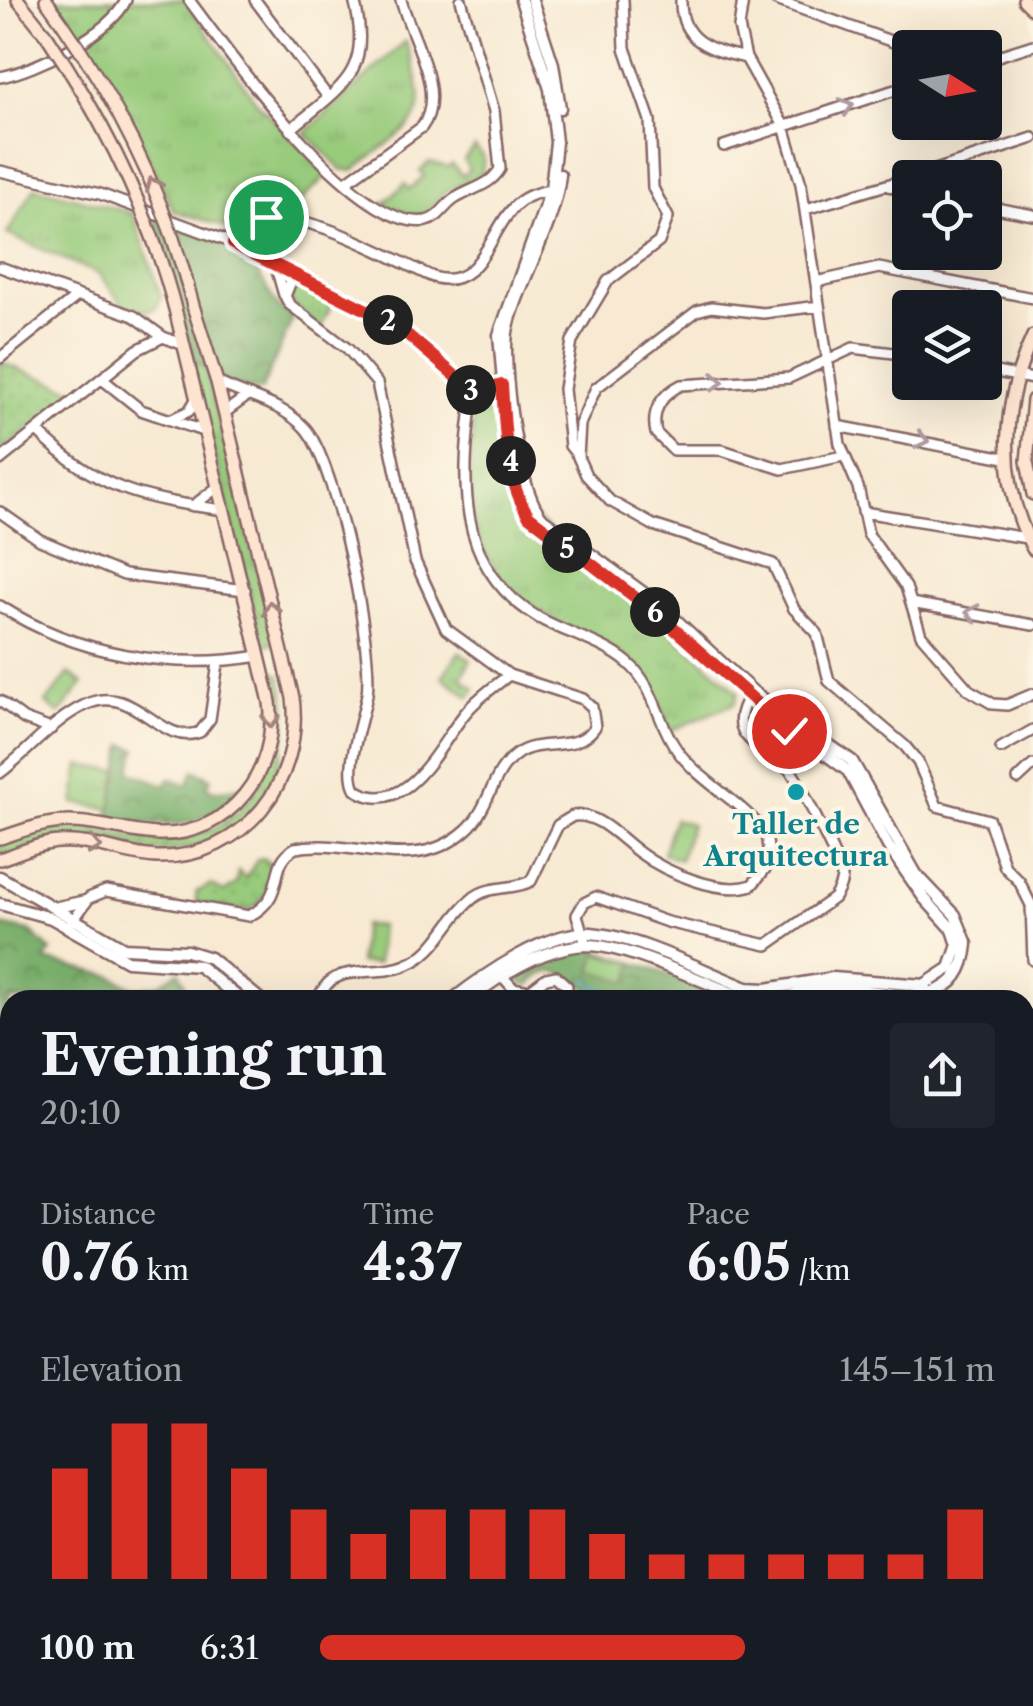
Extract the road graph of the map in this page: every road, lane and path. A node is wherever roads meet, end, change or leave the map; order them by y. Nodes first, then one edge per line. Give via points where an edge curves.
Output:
1 (18, 0) edge
2 (46, 0) edge
3 (126, 0) edge
4 (190, 0) edge
5 (256, 0) edge
6 (354, 0) edge
7 (402, 0) edge
8 (462, 0) edge
9 (521, 0) edge
10 (532, 0) edge
11 (623, 0) edge
12 (681, 0) edge
13 (742, 0) edge
14 (776, 0) edge
15 (1024, 0) edge
16 (1033, 9) edge
17 (892, 42) edge
18 (1033, 45) edge
19 (1002, 55) edge
20 (746, 58) junction
21 (0, 77) edge
22 (892, 91) edge
23 (328, 97) junction
24 (784, 126) junction
25 (290, 130) junction
26 (1033, 138) edge
27 (724, 146) dead end
28 (965, 160) edge
29 (0, 172) edge
30 (346, 182) junction
31 (892, 184) edge
32 (887, 186) junction
33 (892, 187) edge
34 (555, 188) junction
35 (806, 209) junction
36 (1002, 209) edge
37 (1033, 215) edge
38 (233, 244) junction
39 (275, 264) junction
40 (0, 267) edge
41 (294, 274) junction
42 (816, 282) junction
43 (52, 289) junction
44 (284, 296) junction
45 (76, 298) junction
46 (1033, 298) edge
47 (819, 306) junction
48 (58, 312) junction
49 (144, 321) junction
50 (1033, 336) edge
51 (163, 337) junction
52 (184, 344) junction
53 (137, 350) junction
54 (892, 353) edge
55 (1, 356) edge
56 (827, 360) junction
57 (1002, 373) edge
58 (1016, 376) junction
59 (102, 379) junction
60 (1033, 379) edge
61 (217, 382) junction
62 (506, 384) junction
63 (474, 392) junction
64 (197, 397) junction
65 (246, 397) junction
66 (1033, 400) edge
67 (224, 413) junction
68 (170, 420) junction
69 (837, 426) junction
70 (36, 431) junction
71 (206, 432) junction
72 (843, 456) junction
73 (578, 457) junction
74 (1006, 458) junction
75 (0, 460) edge
76 (1030, 461) edge
77 (219, 486) junction
78 (1033, 494) edge
79 (193, 506) junction
80 (224, 510) junction
81 (0, 512) edge
82 (863, 512) junction
83 (1031, 542) edge
84 (240, 570) junction
85 (214, 583) junction
86 (245, 590) junction
87 (912, 603) junction
88 (0, 606) edge
89 (1033, 624) edge
90 (283, 656) junction
91 (260, 660) junction
92 (218, 663) junction
93 (509, 675) junction
94 (750, 694) junction
95 (1033, 694) edge
96 (0, 701) edge
97 (52, 729) junction
98 (1033, 730) edge
99 (1001, 748) dead end
100 (1033, 765) edge
101 (0, 773) edge
102 (1018, 779) dead end
103 (0, 838) edge
104 (0, 859) edge
105 (0, 877) edge
106 (86, 902) junction
107 (0, 904) edge
108 (58, 907) junction
109 (72, 922) junction
110 (585, 939) junction
111 (1033, 960) edge
112 (502, 976) junction
113 (229, 990) edge
114 (249, 990) edge
115 (323, 990) edge
116 (466, 990) edge
117 (482, 990) edge
118 (524, 990) edge
119 (531, 990) edge
120 (566, 990) edge
121 (723, 990) edge
122 (776, 990) edge
123 (805, 990) edge
124 (852, 990) edge
125 (936, 990) edge

1 - 52 main road, bridge via 111,142 142,212
61 -> 2 main road, bridge via 161,202 129,129
3 - 21 street via 118,14 71,48
4 - 25 street
5 - 23 street
6 - 23 street via 358,64
7 - 30 street via 431,92 429,117
8 - 30 street via 494,111 500,170 495,178 429,220 374,203
9 - 34 street via 553,102
10 - 34 street via 558,87 562,143
11 - 73 street via 625,48 650,120 653,188 668,217 659,242 608,281 567,355 568,432
12 - 20 street via 692,37
13 - 20 street
14 - 17 street
15 - 16 main road
18 - 19 street
20 - 24 street
24 -> 22 street
23 - 25 street
24 - 27 street
24 - 35 street
25 - 30 street
26 - 28 street
29 - 38 street via 100,194
31 - 32 street
32 - 33 street
32 - 35 street
34 - 38 street via 517,204 475,267 450,280 283,218 250,221
34 - 62 street via 508,329
35 - 42 street
36 - 37 street
38 - 39 street
39 - 41 street
39 - 44 street
40 - 43 street
41 - 44 street
41 - 63 street via 395,324
42 - 46 street via 879,268
42 - 47 street
43 - 45 street
43 - 48 street
44 - 93 street via 374,378 428,594 454,638
45 - 48 street
45 - 49 street
47 - 56 street
47 - 73 street via 763,313 711,307 679,320 596,388 580,424
48 - 55 street
49 - 51 street
49 - 53 street via 146,336
50 - 58 main road
51 - 52 street
51 - 53 street
52 - 64 main road
53 - 59 street
54 - 56 street via 852,348
56 - 69 street
72 -> 56 street via 782,468 722,450 686,453 663,444 654,424 660,401 680,384 789,378
57 - 58 street
58 - 60 street
58 - 74 main road
59 - 68 street via 132,406
59 - 70 street
61 - 65 street
61 - 67 main road
62 - 63 street
62 - 94 street via 529,500 543,519 668,612
63 - 115 street via 468,505 490,575 524,608 636,671 683,758 766,834 770,863 756,882 729,888 669,869 591,817 573,816 558,825 531,881 473,898 435,946 412,963 344,972
64 - 68 street via 189,411
64 - 71 main road
65 - 67 street
65 - 93 street via 304,426 332,484 368,656 362,726 349,768 356,790 380,795 420,776 467,710
66 - 76 main road
90 -> 67 main road
68 - 71 street
69 - 72 street
69 -> 74 street
70 - 75 street
70 - 79 street via 62,456 123,492
71 - 77 main road
72 - 82 street
73 - 111 street via 596,489 630,513 773,564 794,609 816,632 829,681 905,746 937,806 989,820 1005,866 1031,905
74 - 83 main road
76 - 78 main road
77 - 79 street
77 - 80 main road
79 - 80 street
80 - 84 main road
81 - 85 street via 81,561 169,582
82 - 83 street
82 - 87 street via 875,548
84 - 85 street
84 - 86 main road
85 - 86 street
86 - 91 main road
89 -> 87 street
87 - 95 street via 920,634 970,690 1007,705
88 - 92 street via 102,650
90 - 91 main road via 276,668
104 -> 90 main road via 59,842 180,856 241,830 275,793 293,747 294,710
91 - 92 street
91 -> 103 main road via 272,712 268,753 250,790 218,818 166,834 66,822
92 - 97 street via 210,719 195,734 167,730 136,707 108,700 83,706
93 - 106 street via 583,699 592,707 595,727 578,742 534,746 510,759 477,818 443,846 402,856 294,848 281,860 272,897 249,916 106,891
94 - 110 street via 742,718 748,739 792,772 840,864 834,898 767,945 666,922 600,897 578,910
94 - 125 street via 852,761 916,874 962,926 963,966
96 - 97 street
97 - 101 street
98 - 99 street
100 - 102 street
105 - 108 street
106 - 108 street
106 - 109 street
107 - 109 street
108 - 109 street
109 - 113 street via 127,961 199,966
109 - 114 street via 130,950 203,955
110 - 112 street
110 - 116 street via 514,956
110 - 121 street
110 - 122 street via 622,940 747,988
112 - 117 street
112 - 118 street
119 - 120 street via 556,976
123 - 124 street

